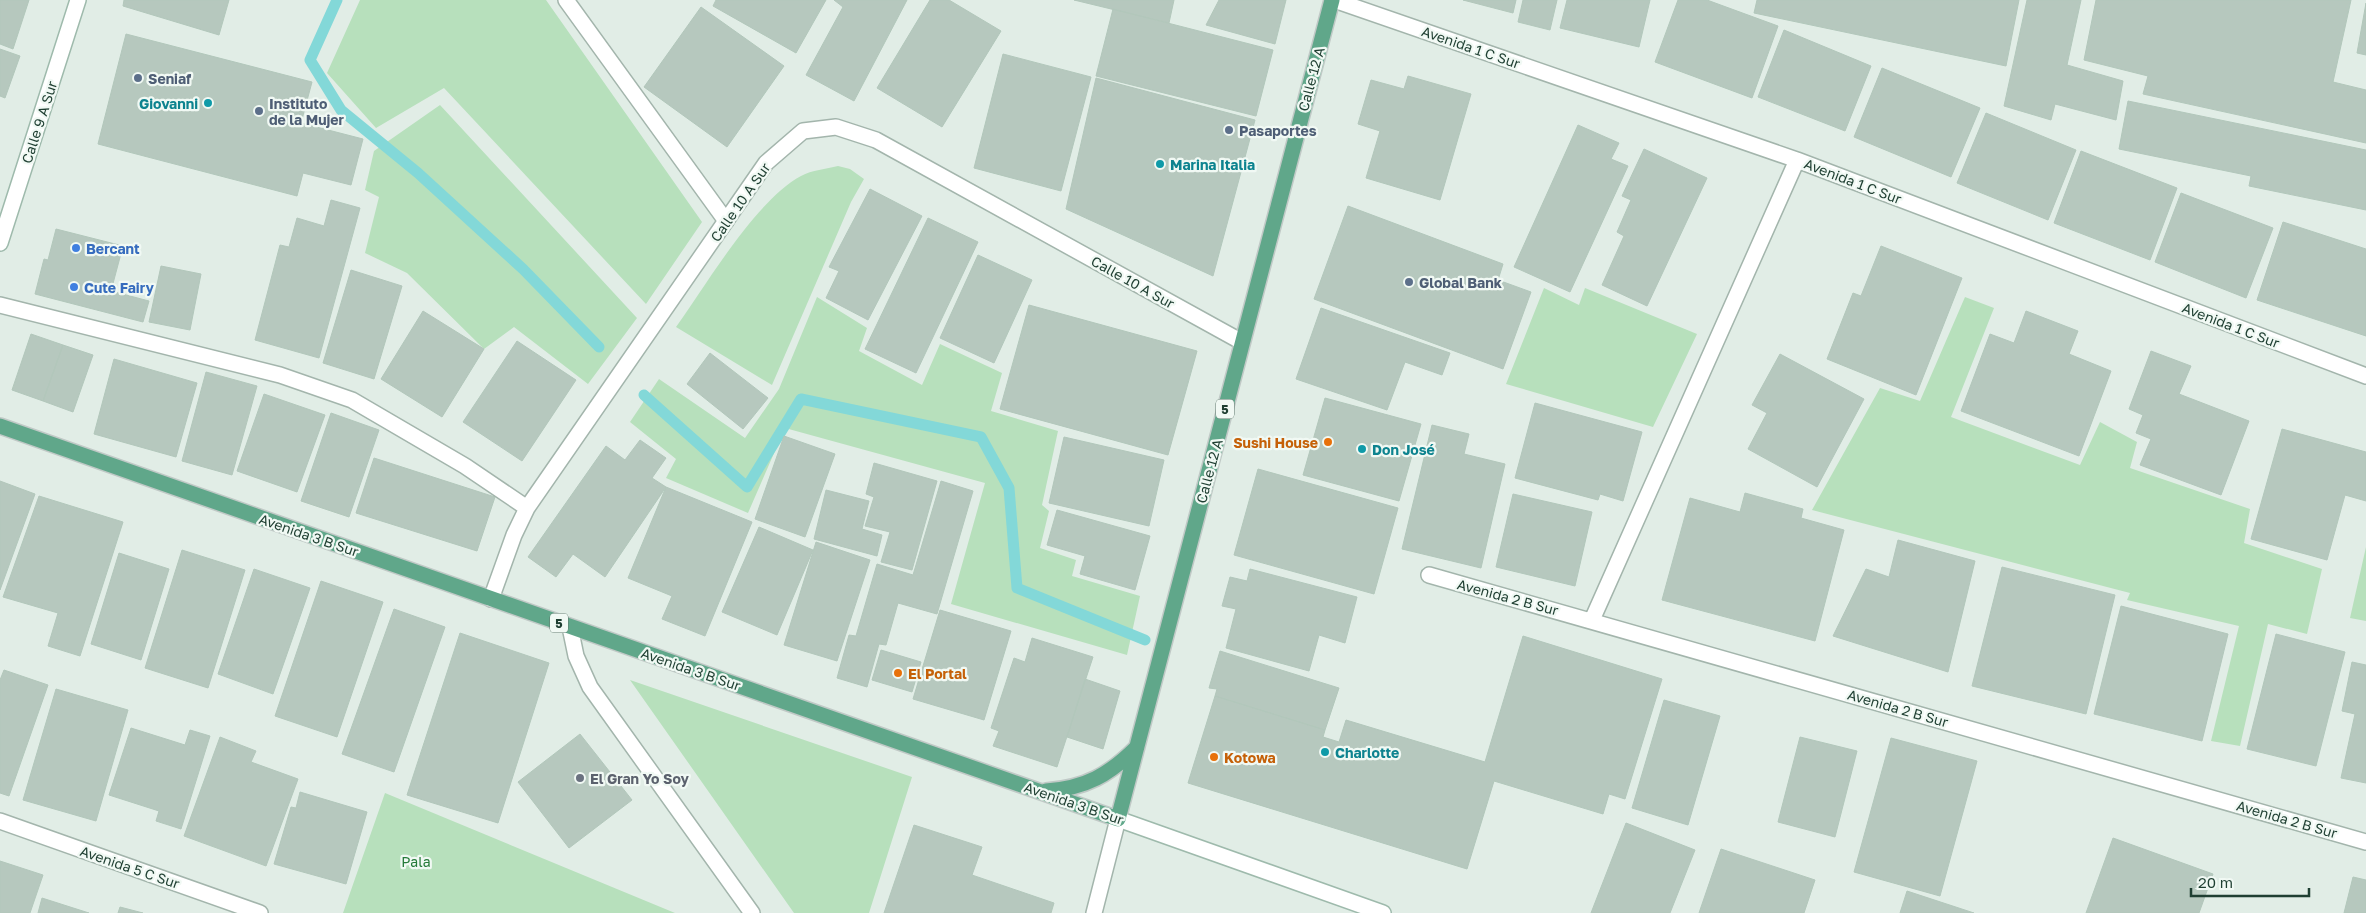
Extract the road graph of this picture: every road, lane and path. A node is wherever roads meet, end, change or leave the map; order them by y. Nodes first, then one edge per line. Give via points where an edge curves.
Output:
1 (78, 0) edge
2 (566, 0) edge
3 (1333, 0) edge
4 (1797, 160) junction
5 (726, 221) junction
6 (0, 243) edge
7 (0, 305) edge
8 (1242, 342) junction
9 (2366, 376) edge
10 (0, 426) edge
11 (527, 508) junction
12 (1428, 575) dead end
13 (491, 599) junction
14 (1592, 620) junction
15 (570, 626) junction
16 (1137, 747) junction
17 (1039, 791) junction
18 (1118, 819) junction
19 (0, 821) edge
20 (2366, 842) edge
21 (260, 913) edge
22 (752, 913) edge
23 (1094, 913) edge
24 (1383, 913) edge

1 - 6 street, Calle 9 A Sur
2 - 5 street
3 - 4 street, Avenida 1 C Sur
3 - 8 main road, Calle 12 A / 5
4 - 9 street, Avenida 1 C Sur
4 - 14 street
5 - 8 street, Calle 10 A Sur via 766,163 803,131 836,127 876,140
5 - 11 street, Calle 10 A Sur
7 - 11 street via 280,375 352,400 465,466
8 - 16 main road, Calle 12 A / 5
10 - 13 main road, Avenida 3 B Sur / 5
11 - 13 street, Calle 10 A Sur
12 - 14 street, Avenida 2 B Sur
13 - 15 main road, Avenida 3 B Sur / 5
14 - 20 street, Avenida 2 B Sur
15 - 17 main road, Avenida 3 B Sur / 5
15 - 22 street via 576,656 590,687
16 - 17 main road via 1117,766 1094,780 1067,789
16 - 18 main road, Calle 12 A / 5
17 - 18 main road, Avenida 3 B Sur / 5
18 - 23 street, Calle 12 A
18 - 24 street, Avenida 3 B Sur
19 - 21 street, Avenida 5 C Sur

